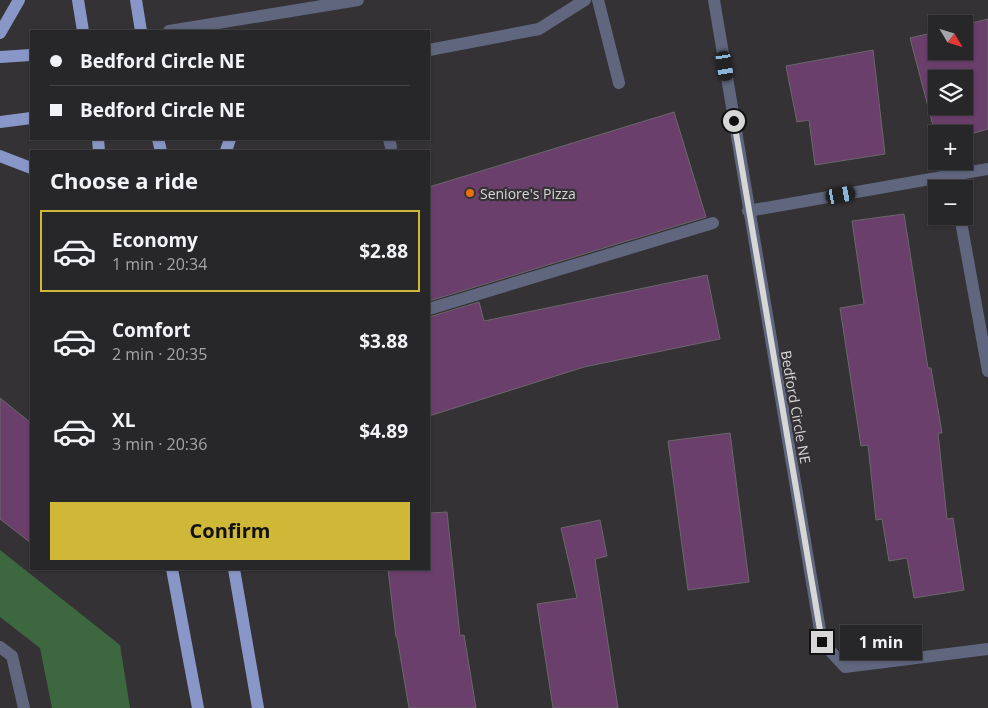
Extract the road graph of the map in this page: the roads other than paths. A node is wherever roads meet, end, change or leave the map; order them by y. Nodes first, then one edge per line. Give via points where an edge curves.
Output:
1 (19, 0) edge
2 (78, 0) edge
3 (136, 0) edge
4 (358, 0) edge
5 (586, 0) edge
6 (598, 0) edge
7 (714, 0) edge
8 (83, 30) edge
9 (141, 30) edge
10 (175, 30) edge
11 (0, 34) edge
12 (430, 50) edge
13 (30, 55) edge
14 (0, 58) edge
15 (619, 82) dead end
16 (30, 118) edge
17 (0, 122) edge
18 (0, 156) edge
19 (30, 168) edge
20 (988, 169) edge
21 (952, 176) junction
22 (953, 180) edge
23 (748, 211) junction
24 (713, 223) dead end
25 (962, 225) edge
26 (430, 309) edge
27 (988, 371) edge
28 (172, 570) edge
29 (234, 570) edge
30 (0, 647) edge
31 (988, 649) edge
32 (24, 708) edge
33 (198, 708) edge
34 (258, 708) edge

1 - 11 main road
2 - 8 main road
3 - 9 main road
4 - 10 street
5 - 12 street via 539,29
6 - 15 street
7 - 23 street, Bedford Circle NE
13 - 14 main road
16 - 17 main road
18 - 19 main road
20 - 21 street
21 - 22 street
21 - 23 street
23 - 31 street, Bedford Circle NE via 822,642 845,667
24 - 26 street
25 - 27 street
28 - 33 main road
29 - 34 main road
30 - 32 street via 12,656

